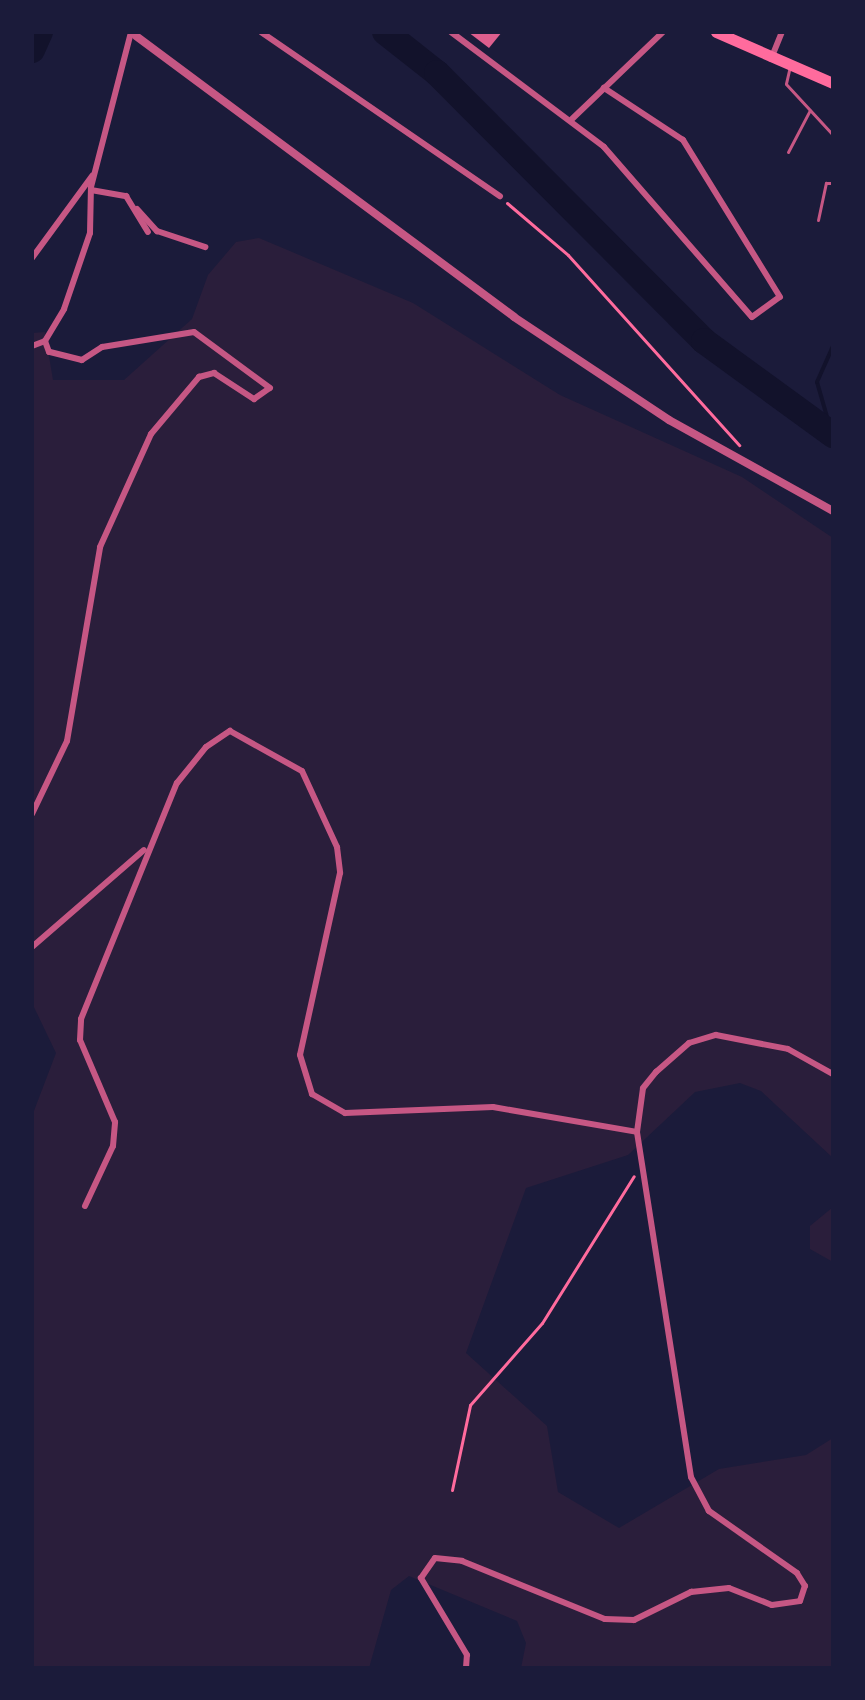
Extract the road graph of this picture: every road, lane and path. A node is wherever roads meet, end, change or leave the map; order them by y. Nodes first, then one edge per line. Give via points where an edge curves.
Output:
1 (261, 32) edge
2 (451, 32) edge
3 (663, 32) edge
4 (716, 32) edge
5 (782, 32) edge
6 (134, 34) edge
7 (771, 59) junction
8 (790, 66) junction
9 (833, 83) edge
10 (604, 88) junction
11 (810, 110) junction
12 (572, 119) junction
13 (833, 135) edge
14 (788, 152) dead end
15 (96, 170) junction
16 (833, 183) edge
17 (91, 190) junction
18 (500, 196) joint
19 (137, 209) junction
20 (818, 220) dead end
21 (148, 232) dead end
22 (205, 247) dead end
23 (32, 258) edge
24 (45, 341) junction
25 (32, 346) edge
26 (760, 470) junction
27 (833, 511) edge
28 (32, 814) edge
29 (147, 848) junction
30 (32, 947) edge
31 (833, 1074) edge
32 (637, 1132) junction
33 (642, 1150) junction
34 (85, 1206) dead end
35 (452, 1490) dead end
36 (466, 1668) edge

1 - 18 street
2 - 12 street
3 - 10 street
4 - 7 highway
5 - 7 street
6 - 15 street via 122,60
6 - 26 street via 514,317
7 - 8 highway
8 - 9 highway
8 - 11 lane via 786,84
10 - 12 street
10 - 12 street via 683,140 780,297 752,317
11 - 13 lane
11 - 14 lane
15 - 17 street
15 - 23 street
16 - 20 lane via 826,183
17 - 19 street via 115,189
17 - 24 street via 90,233
18 - 26 path via 579,265
19 - 21 street
19 - 22 street via 157,231
24 - 25 street
24 - 28 street via 49,352 82,360 102,347 194,332 270,388 254,399 214,373 199,377 151,434 100,547 67,741
26 - 27 street
29 - 30 street
29 - 32 street via 177,783 221,734 230,731 275,750 313,786 337,847 340,873 300,1055 312,1094 345,1113 493,1107
29 - 34 street via 81,1019 80,1040 115,1122 113,1146
31 - 32 street via 788,1049 716,1035 689,1043 656,1072 643,1088
32 - 33 street
33 - 35 path via 628,1192 542,1323 470,1405
33 - 36 street via 691,1477 709,1511 797,1573 805,1586 800,1601 772,1605 729,1588 691,1592 634,1620 605,1619 462,1561 435,1558 421,1578 467,1655

